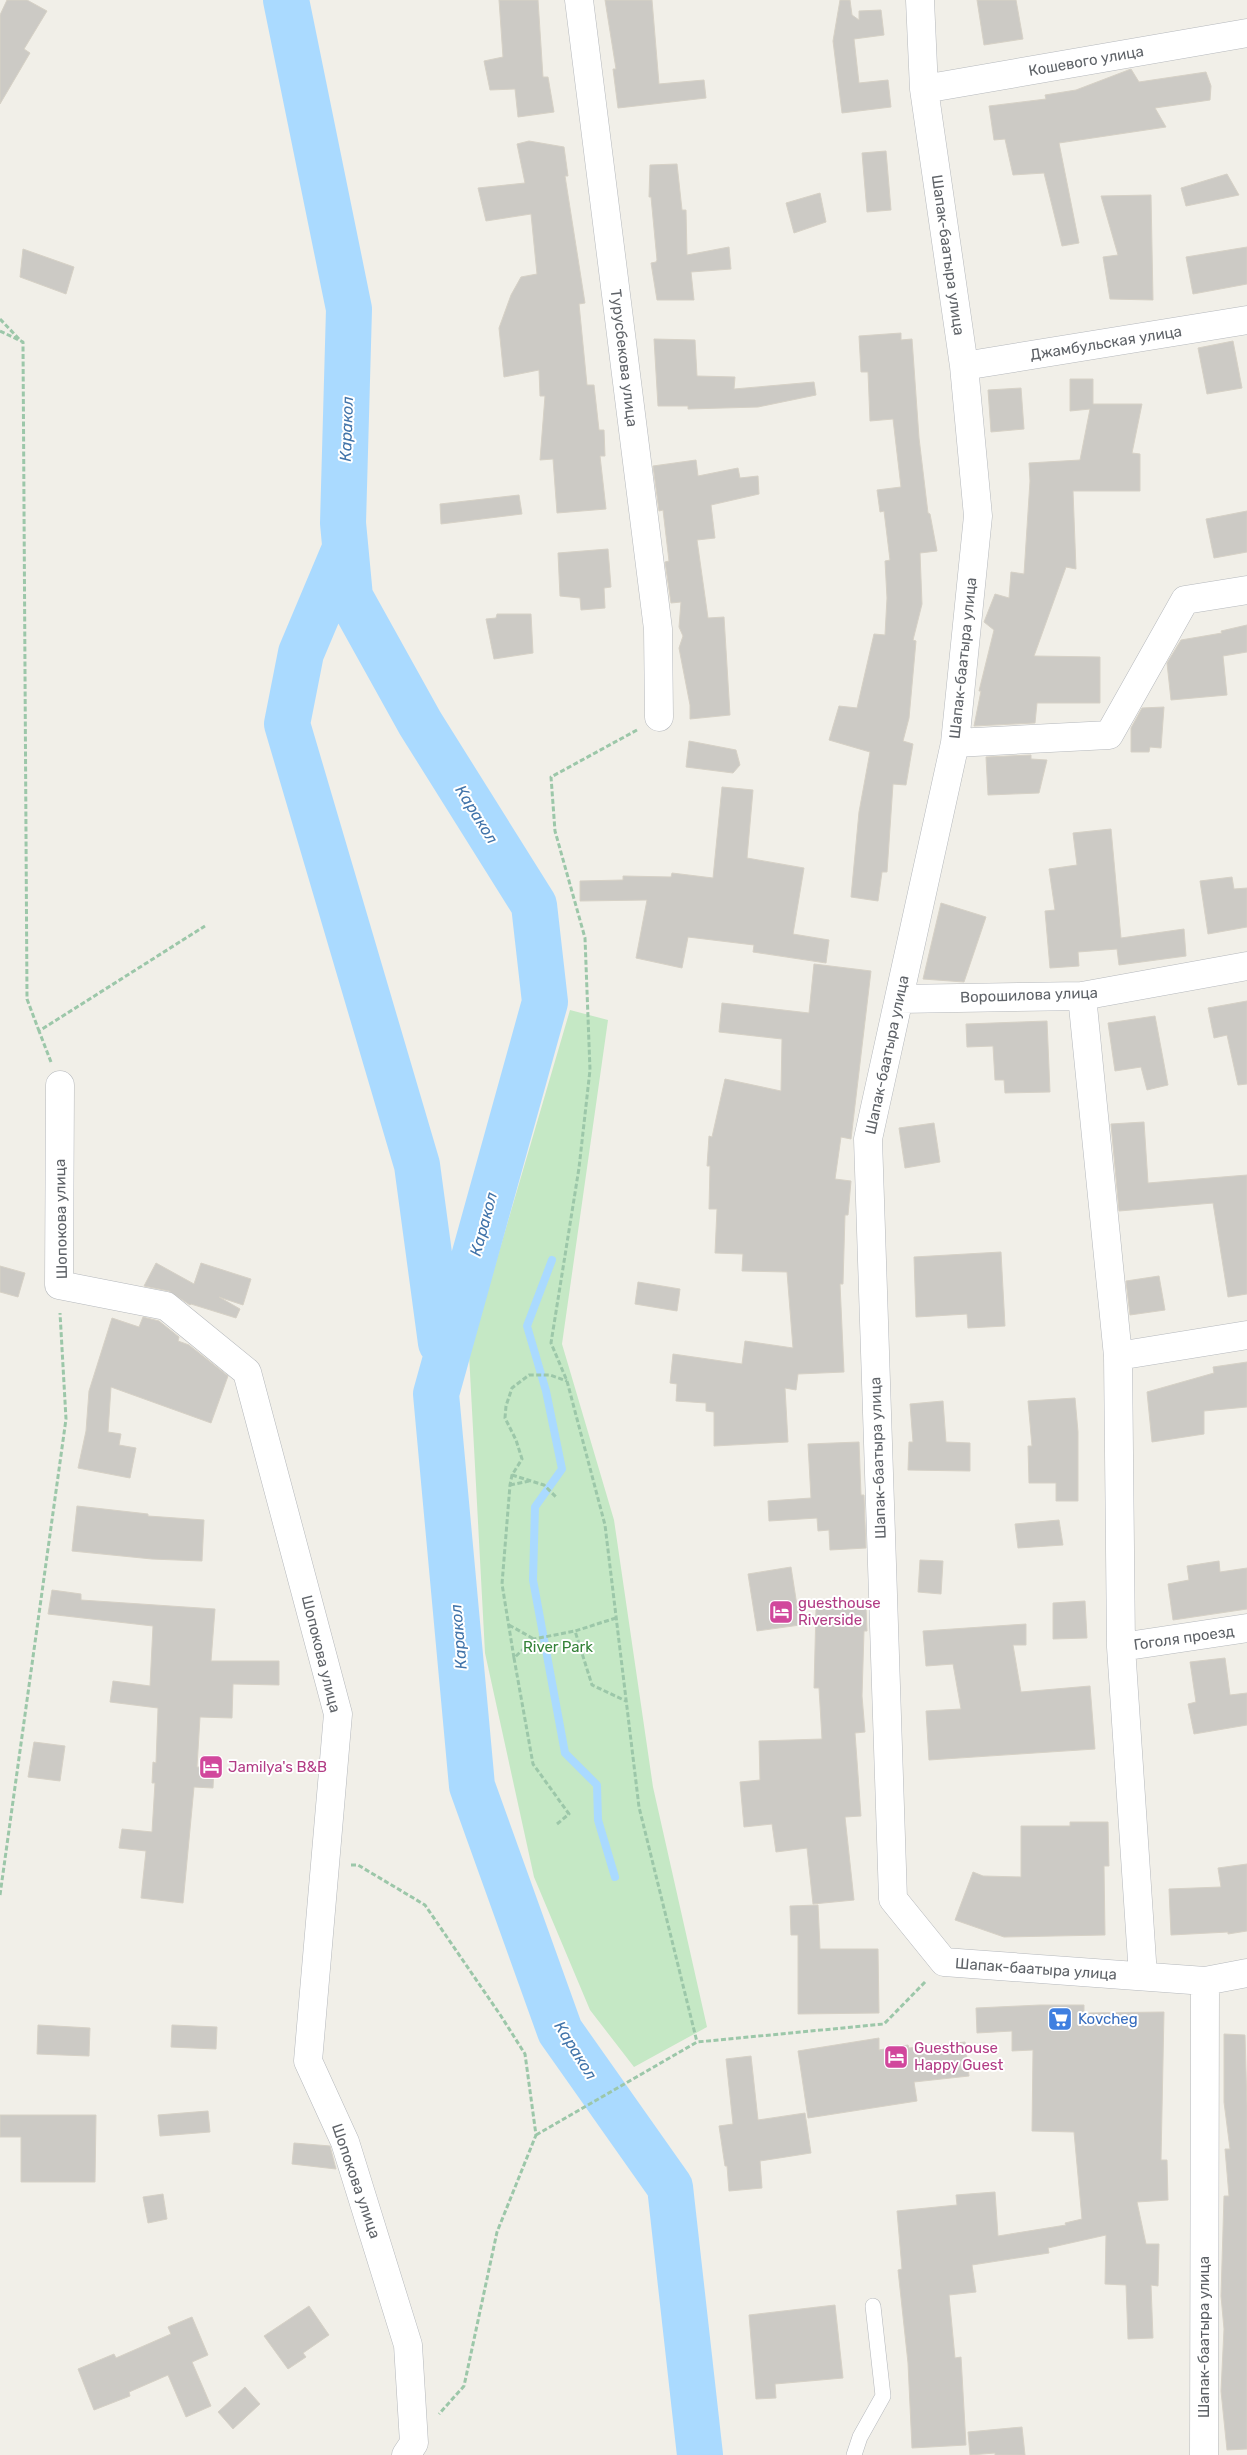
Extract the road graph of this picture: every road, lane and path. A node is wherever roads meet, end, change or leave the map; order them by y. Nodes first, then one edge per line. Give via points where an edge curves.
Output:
1 (579, 0) edge
2 (920, 0) edge
3 (1247, 33) edge
4 (924, 89) junction
5 (0, 318) edge
6 (1247, 320) edge
7 (0, 331) edge
8 (23, 342) junction
9 (964, 366) junction
10 (1247, 590) edge
11 (660, 717) joint
12 (955, 743) junction
13 (205, 926) dead end
14 (1247, 966) edge
15 (1082, 996) junction
16 (899, 999) junction
17 (39, 1031) junction
18 (60, 1086) joint
19 (59, 1285) junction
20 (1247, 1336) edge
21 (1118, 1356) junction
22 (567, 1381) junction
23 (512, 1475) junction
24 (531, 1480) junction
25 (510, 1485) junction
26 (557, 1498) dead end
27 (616, 1618) junction
28 (509, 1625) junction
29 (1247, 1628) edge
30 (575, 1631) junction
31 (534, 1639) junction
32 (1120, 1647) junction
33 (514, 1658) junction
34 (626, 1701) junction
35 (557, 1824) dead end
36 (325, 1865) junction
37 (0, 1896) edge
38 (944, 1962) junction
39 (1247, 1973) edge
40 (1144, 1976) junction
41 (1205, 1980) junction
42 (696, 2042) junction
43 (536, 2135) junction
44 (873, 2306) dead end
45 (410, 2449) edge
46 (854, 2455) edge
47 (1204, 2455) edge

1 - 11 street, Турусбекова улица via 658,629
2 - 4 street, Шапак-баатыра улица
3 - 4 street, Кошевого улица
4 - 9 street, Шапак-баатыра улица
5 - 8 path
6 - 9 street, Джамбульская улица
7 - 8 path
8 - 17 path via 27,999
9 - 12 street, Шапак-баатыра улица via 978,516
10 - 12 street via 1185,600 1109,735
11 - 22 path via 551,777 556,831 585,938 590,1070 579,1168 551,1343
12 - 16 street, Шапак-баатыра улица
13 - 17 path
14 - 15 street, Ворошилова улица
15 - 16 street, Ворошилова улица
15 - 21 street
16 - 38 street, Шапак-баатыра улица via 868,1138 894,1899
17 - 18 path
18 - 19 street, Шопокова улица
19 - 36 street, Шопокова улица via 166,1306 247,1372 338,1714
19 - 37 path via 66,1419
20 - 21 street
21 - 32 street
22 - 23 path via 550,1375 528,1375 512,1388 505,1418 522,1459
22 - 27 path via 605,1526
23 - 24 path
23 - 25 path
24 - 25 path
24 - 26 path via 544,1485
25 - 28 path via 502,1584
27 - 30 path
27 - 34 path
28 - 31 path
28 - 33 path
29 - 32 street, Гоголя проезд
30 - 31 path
30 - 34 path via 592,1685
31 - 33 path
32 - 40 street
33 - 35 path via 533,1764 570,1814
34 - 42 path via 639,1807
36 - 43 path via 358,1865 425,1905 524,2054
36 - 45 street, Шопокова улица via 308,2061 345,2142 408,2345
38 - 40 street, Шапак-баатыра улица
38 - 42 path via 884,2024
39 - 41 street
40 - 41 street, Шапак-баатыра улица
41 - 47 street, Шапак-баатыра улица
42 - 43 path
43 - 45 path via 498,2232 464,2386
44 - 46 lane via 883,2396 860,2437

